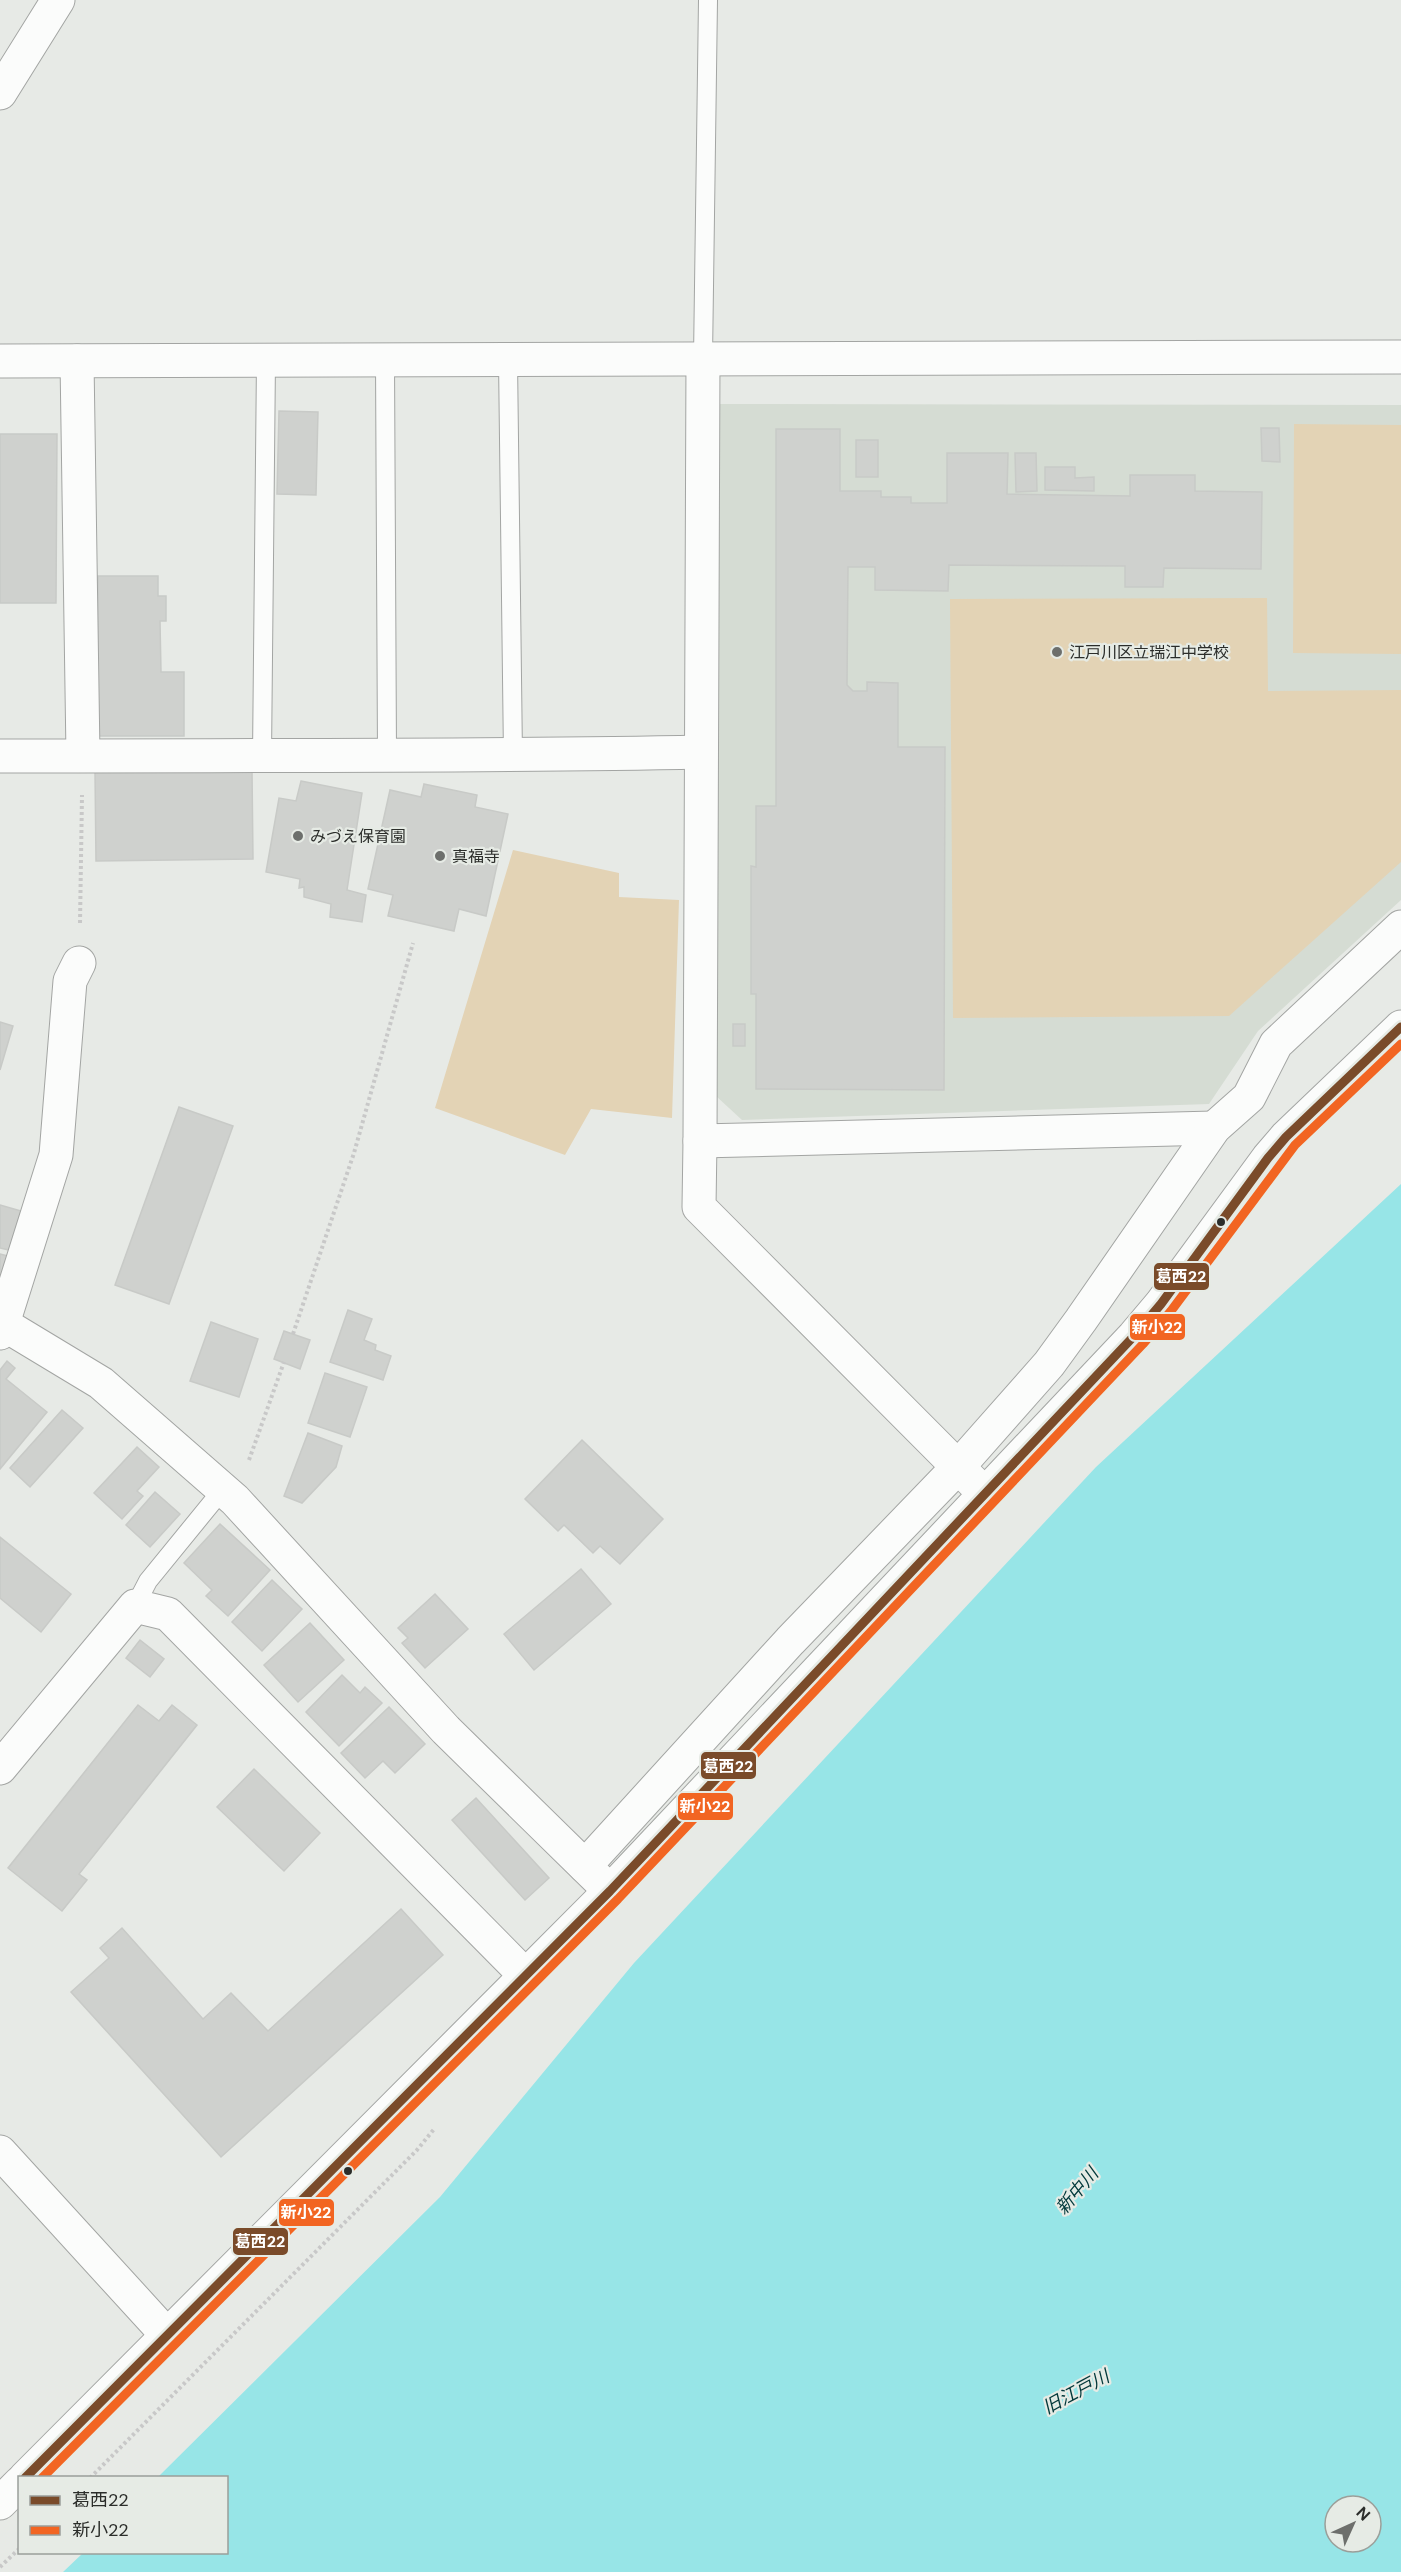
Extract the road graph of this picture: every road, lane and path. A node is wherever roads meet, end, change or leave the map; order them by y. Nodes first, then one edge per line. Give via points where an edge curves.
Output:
1 (58, 0) edge
2 (708, 0) edge
3 (0, 93) edge
4 (1401, 357) edge
5 (703, 358) junction
6 (266, 360) junction
7 (508, 360) junction
8 (0, 361) edge
9 (77, 361) junction
10 (385, 361) junction
11 (700, 752) junction
12 (387, 754) junction
13 (83, 755) junction
14 (0, 756) edge
15 (262, 756) junction
16 (513, 756) junction
17 (1401, 927) edge
18 (413, 943) dead end
19 (79, 963) joint
20 (1401, 1027) edge
21 (1214, 1128) junction
22 (700, 1141) junction
23 (2, 1326) edge
24 (292, 1334) dead end
25 (284, 1362) dead end
26 (958, 1467) junction
27 (986, 1494) junction
28 (229, 1495) junction
29 (135, 1606) junction
30 (0, 1768) edge
31 (585, 1866) junction
32 (610, 1891) junction
33 (526, 1976) junction
34 (0, 2152) edge
35 (166, 2336) junction
36 (27, 2476) edge
37 (18, 2485) edge
38 (0, 2503) edge
39 (18, 2550) edge
40 (0, 2567) edge

1 - 3 street
2 - 5 lane
4 - 5 street
5 - 7 street
5 - 11 street
6 - 9 street
6 - 10 street
6 - 15 lane
7 - 10 street
7 - 16 lane
8 - 9 street
9 - 13 street
10 - 12 lane
11 - 16 street
11 - 22 street
12 - 15 street
12 - 16 street
13 - 14 street
13 - 15 street
13 - 19 path
17 - 21 street via 1276,1044 1249,1097
18 - 24 path via 354,1153
19 - 23 street via 70,981 56,1155
20 - 27 street via 1286,1137 1249,1181 1161,1304
21 - 22 street
21 - 26 street via 1049,1364
22 - 26 street via 699,1207
23 - 28 street via 101,1383
25 - 28 path
26 - 27 street
26 - 31 street via 790,1641
27 - 32 street
28 - 29 lane via 148,1581
28 - 31 street via 446,1731
29 - 30 street
29 - 33 street via 168,1614
31 - 32 street
32 - 33 street
33 - 35 street
34 - 35 street
35 - 36 street
37 - 38 street
39 - 40 path

